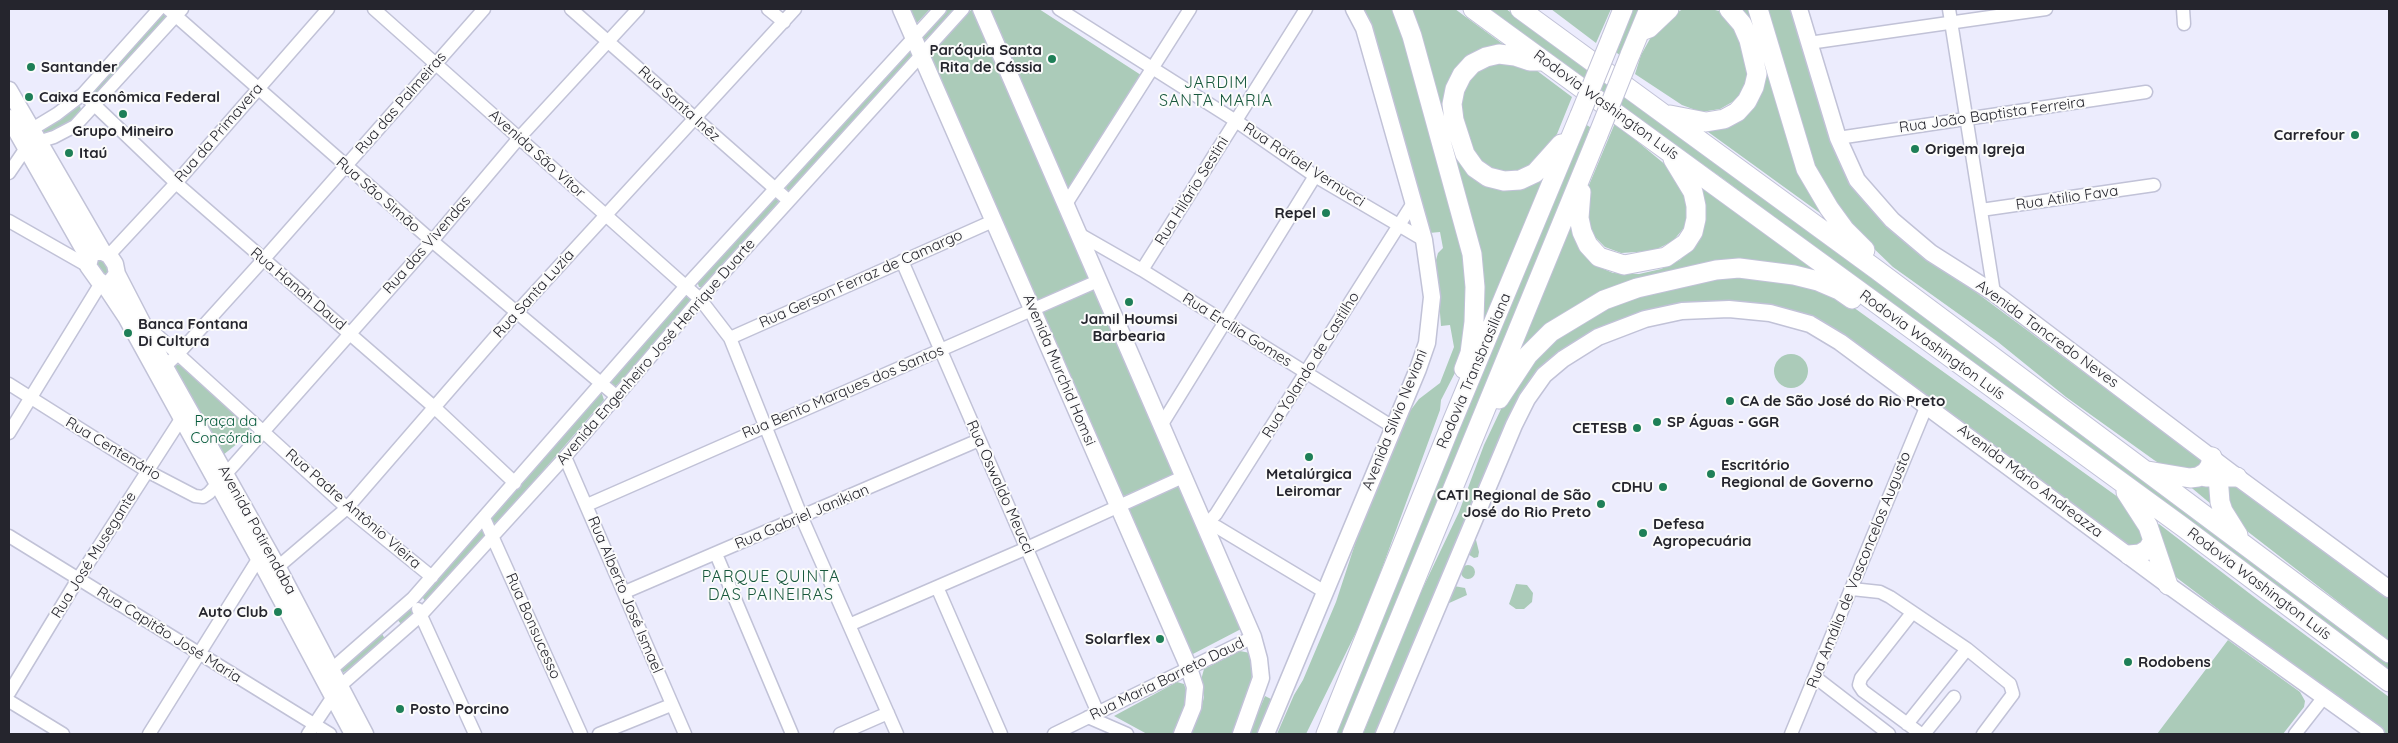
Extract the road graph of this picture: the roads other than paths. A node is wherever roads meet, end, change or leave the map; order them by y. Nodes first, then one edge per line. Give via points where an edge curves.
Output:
1 (159, 9) edge
2 (328, 9) edge
3 (374, 9) edge
4 (484, 9) edge
5 (571, 9) edge
6 (638, 9) edge
7 (768, 9) edge
8 (795, 9) edge
9 (901, 9) edge
10 (940, 9) edge
11 (963, 9) edge
12 (981, 9) edge
13 (1059, 9) edge
14 (1190, 9) edge
15 (1306, 9) edge
16 (1354, 9) edge
17 (1402, 9) edge
18 (1473, 9) edge
19 (1623, 9) edge
20 (1649, 9) edge
21 (1669, 9) edge
22 (1729, 9) edge
23 (1758, 9) edge
24 (1799, 9) edge
25 (1949, 9) edge
26 (2046, 9) edge
27 (2183, 9) edge
28 (175, 11) edge
29 (1074, 12) edge
30 (1527, 12) edge
31 (784, 22) junction
32 (1951, 23) junction
33 (2184, 24) dead end
34 (1640, 32) junction
35 (914, 37) junction
36 (609, 42) junction
37 (1810, 43) junction
38 (922, 54) junction
39 (1546, 61) junction
40 (436, 63) junction
41 (1152, 69) junction
42 (257, 89) junction
43 (9, 90) edge
44 (2146, 92) dead end
45 (83, 94) junction
46 (95, 105) junction
47 (1664, 114) junction
48 (694, 117) junction
49 (9, 118) edge
50 (1966, 120) junction
51 (1236, 121) junction
52 (519, 138) junction
53 (1570, 138) junction
54 (1838, 138) junction
55 (28, 139) junction
56 (1668, 149) junction
57 (345, 166) junction
58 (1583, 172) junction
59 (9, 173) edge
60 (1315, 176) junction
61 (176, 183) junction
62 (2154, 185) dead end
63 (773, 188) junction
64 (788, 200) junction
65 (1413, 203) junction
66 (1066, 204) junction
67 (1981, 210) junction
68 (606, 215) junction
69 (9, 221) edge
70 (993, 221) junction
71 (1399, 225) junction
72 (1080, 234) junction
73 (1424, 240) junction
74 (432, 241) junction
75 (97, 258) junction
76 (263, 260) junction
77 (902, 261) junction
78 (1142, 270) junction
79 (1877, 270) junction
80 (108, 280) junction
81 (1100, 280) junction
82 (686, 286) junction
83 (1994, 292) junction
84 (700, 298) junction
85 (1878, 306) junction
86 (1034, 309) junction
87 (516, 313) junction
88 (140, 320) junction
89 (1225, 323) junction
90 (349, 333) junction
91 (730, 338) junction
92 (941, 350) junction
93 (178, 355) junction
94 (160, 371) junction
95 (1306, 373) junction
96 (600, 383) junction
97 (9, 384) edge
98 (615, 395) junction
99 (31, 399) junction
100 (1927, 405) junction
101 (434, 407) junction
102 (181, 419) junction
103 (1162, 424) junction
104 (764, 426) junction
105 (1450, 427) junction
106 (1393, 428) junction
107 (264, 432) junction
108 (9, 433) edge
109 (978, 440) junction
110 (1472, 442) junction
111 (565, 457) junction
112 (2212, 457) junction
113 (2145, 470) junction
114 (148, 471) junction
115 (1185, 476) junction
116 (2218, 476) junction
117 (2198, 477) junction
118 (2237, 477) junction
119 (221, 478) junction
120 (2116, 479) junction
121 (515, 483) junction
122 (586, 505) junction
123 (1118, 506) junction
124 (347, 508) junction
125 (484, 518) junction
126 (802, 518) junction
127 (1206, 525) junction
128 (9, 536) edge
129 (492, 536) junction
130 (2152, 542) junction
131 (2244, 544) junction
132 (1027, 548) junction
133 (262, 552) junction
134 (716, 554) junction
135 (2129, 555) junction
136 (273, 571) junction
137 (432, 577) junction
138 (78, 579) junction
139 (2168, 585) junction
140 (937, 587) junction
141 (1852, 589) junction
142 (2389, 589) edge
143 (625, 592) junction
144 (1325, 592) junction
145 (413, 598) junction
146 (1912, 613) junction
147 (421, 615) junction
148 (386, 622) junction
149 (849, 625) junction
150 (397, 636) junction
151 (1253, 637) junction
152 (1967, 649) junction
153 (2389, 653) edge
154 (199, 654) junction
155 (1188, 668) junction
156 (327, 674) junction
157 (1815, 677) junction
158 (1261, 678) junction
159 (2389, 682) edge
160 (1286, 687) junction
161 (1344, 690) junction
162 (336, 691) junction
163 (9, 693) edge
164 (1954, 697) dead end
165 (2324, 697) junction
166 (9, 701) edge
167 (671, 705) junction
168 (888, 714) junction
169 (1085, 722) edge
170 (1907, 724) junction
171 (311, 729) edge
172 (63, 734) edge
173 (149, 734) edge
174 (330, 734) edge
175 (353, 734) edge
176 (365, 734) edge
177 (475, 734) edge
178 (581, 734) edge
179 (599, 734) edge
180 (685, 734) edge
181 (792, 734) edge
182 (840, 734) edge
183 (897, 734) edge
184 (1002, 734) edge
185 (1054, 734) edge
186 (1127, 734) edge
187 (1182, 734) edge
188 (1241, 734) edge
189 (1266, 734) edge
190 (1313, 734) edge
191 (1326, 734) edge
192 (1353, 734) edge
193 (1384, 734) edge
194 (1791, 734) edge
195 (1889, 734) edge
196 (1922, 734) edge
197 (1983, 734) edge
198 (2295, 734) edge
199 (2376, 734) edge

1 - 45 street
2 - 42 street, Rua da Primavera
3 - 40 street, Avenida São Vítor
4 - 40 street, Rua das Palmeiras
5 - 36 street, Rua Santa Inêz
6 - 36 street, Rua das Vivendas
7 - 31 street
8 - 31 street, Rua Santa Luzia
9 - 35 main road, Avenida Murchid Homsi
10 - 35 street, Avenida Engenheiro José Henrique Duarte
11 - 38 street, Avenida Engenheiro José Henrique Duarte
12 - 66 main road
13 - 29 street, Rua Rafael Vernucci
14 - 41 street
15 - 51 street, Rua Hilário Sestini
16 - 65 main road, Avenida Sílvio Neviani via 1364,28
17 - 105 highway via 1472,254 1475,287 1470,353 1452,405
18 - 39 highway, Rodovia Washington Luís
19 - 53 highway, Rodovia Transbrasiliana, bridge
20 - 34 highway, Rodovia Transbrasiliana
21 - 34 highway
22 - 47 highway via 1742,24 1749,40 1757,74 1747,101 1724,119 1706,122
23 - 79 highway via 1806,168 1829,208 1864,249
24 - 37 main road, Avenida Tancredo Neves
25 - 32 street
26 - 32 street
27 - 33 street
28 - 42 street, Rua São Simão
28 - 46 street
29 - 41 street, Rua Rafael Vernucci
30 - 47 highway, Rodovia Washington Luís
31 - 48 street, Rua Santa Luzia
32 - 37 street
32 - 50 street
34 - 58 highway, Rodovia Transbrasiliana, bridge
35 - 38 main road, Avenida Murchid Homsi
35 - 63 street, Avenida Engenheiro José Henrique Duarte
36 - 48 street, Rua Santa Inêz
36 - 52 street, Rua das Vivendas
37 - 54 main road, Avenida Tancredo Neves
38 - 64 street, Avenida Engenheiro José Henrique Duarte
38 - 70 main road, Avenida Murchid Homsi
39 - 53 highway via 1499,54 1472,64 1455,89 1452,104 1454,120 1465,154 1475,168 1488,177 1504,181 1520,180 1535,174
39 - 56 highway, Rodovia Washington Luís
40 - 52 street, Avenida São Vítor
40 - 57 street, Rua das Palmeiras
41 - 51 street, Rua Rafael Vernucci
41 - 66 street
42 - 57 street, Rua São Simão
42 - 61 street, Rua da Primavera
43 - 55 main road
44 - 50 street, Rua João Baptista Ferreira
45 - 46 street, Rua Hanah Daud
45 - 55 street
46 - 55 street via 65,132
46 - 61 street, Rua Hanah Daud
47 - 79 highway, Rodovia Washington Luís
48 - 63 street, Rua Santa Inêz
48 - 68 street, Rua Santa Luzia
49 - 55 main road
50 - 54 street, Rua João Baptista Ferreira
50 - 67 street
51 - 60 street, Rua Rafael Vernucci
51 - 78 street, Rua Hilário Sestini
52 - 68 street, Avenida São Vítor
52 - 74 street, Rua das Vivendas
53 - 105 highway, Rodovia Transbrasiliana
54 - 83 main road, Avenida Tancredo Neves via 1857,180 1892,220 1931,252
55 - 59 street
55 - 75 main road
56 - 58 highway via 1693,192 1696,206 1693,232 1686,243 1666,257 1624,265 1599,257 1588,245 1579,218
56 - 85 highway, Rodovia Washington Luís
57 - 74 street, Rua São Simão
57 - 76 street, Rua das Palmeiras
58 - 110 highway, Rodovia Transbrasiliana
60 - 71 street, Rua Rafael Vernucci
60 - 89 street
61 - 75 street, Rua da Primavera
61 - 76 street, Rua Hanah Daud
62 - 67 street, Rua Atilio Fava
63 - 64 street, Rua Santa Inêz
63 - 82 street, Avenida Engenheiro José Henrique Duarte
64 - 84 street, Avenida Engenheiro José Henrique Duarte
65 - 71 street, Rua Yolando de Castilho
65 - 73 main road, Avenida Sílvio Neviani
66 - 72 main road
67 - 83 street
68 - 82 street, Avenida São Vítor
68 - 87 street, Rua Santa Luzia
69 - 75 street
70 - 77 street, Rua Gerson Ferraz de Camargo
70 - 86 main road, Avenida Murchid Homsi
71 - 73 street, Rua Rafael Vernucci
71 - 95 street, Rua Yolando de Castilho
72 - 78 street, Rua Ercília Gomes
72 - 81 main road
73 - 106 main road, Avenida Sílvio Neviani via 1432,297 1427,344
74 - 87 street, Rua São Simão
74 - 90 street, Rua das Vivendas
75 - 80 main road via 92,275
75 - 80 main road via 115,264
76 - 90 street, Rua Hanah Daud
76 - 93 street, Rua das Palmeiras
77 - 91 street, Rua Gerson Ferraz de Camargo
77 - 92 street, Rua Oswaldo Meucci
78 - 89 street, Rua Ercília Gomes
79 - 113 highway, Rodovia Washington Luís
80 - 88 main road, Avenida Potirendaba
80 - 94 main road, Avenida Potirendaba via 126,317
80 - 99 street
81 - 86 street, Rua Bento Marques dos Santos
81 - 103 main road
82 - 84 street, Avenida São Vítor
82 - 96 street, Avenida Engenheiro José Henrique Duarte
83 - 112 main road, Avenida Tancredo Neves
84 - 91 street, Avenida São Vítor
84 - 98 street, Avenida Engenheiro José Henrique Duarte
85 - 110 highway via 1862,305 1818,281 1758,269 1716,270 1637,288 1604,300 1552,332 1528,355 1496,403 1484,428
85 - 120 highway, Rodovia Washington Luís
86 - 92 street, Rua Bento Marques dos Santos
86 - 123 main road, Avenida Murchid Homsi
87 - 96 street, Rua São Simão
87 - 101 street, Rua Santa Luzia
88 - 93 street, Rua Padre Antônio Vieira
88 - 94 main road, Avenida Potirendaba
89 - 95 street, Rua Ercília Gomes
89 - 103 street
90 - 101 street, Rua Hanah Daud
90 - 107 street, Rua das Vivendas
91 - 104 street, Avenida São Vítor
92 - 104 street, Rua Bento Marques dos Santos
92 - 109 street, Rua Oswaldo Meucci
93 - 94 street, Rua das Palmeiras
93 - 107 street, Rua Padre Antônio Vieira
94 - 102 main road, Avenida Potirendaba
94 - 119 main road, Avenida Potirendaba
95 - 106 street, Rua Ercília Gomes
95 - 127 street, Rua Yolando de Castilho
96 - 98 street, Rua São Simão
96 - 121 street, Avenida Engenheiro José Henrique Duarte
97 - 99 street, Rua Centenário
98 - 111 street, Avenida Engenheiro José Henrique Duarte
99 - 108 street
99 - 114 street, Rua Centenário
100 - 135 main road, Avenida Mário Andreazza
100 - 141 street, Rua Amália de Vasconcelos Augusto
100 - 193 main road, Avenida Mário Andreazza via 1871,363 1810,324 1770,313 1730,309 1682,311 1645,319 1598,337 1563,358 1544,375 1527,399
101 - 121 street, Rua Hanah Daud
101 - 124 street, Rua Santa Luzia
102 - 114 street, Rua José Musegante
102 - 119 main road, Avenida Potirendaba
103 - 115 main road
104 - 122 street, Rua Bento Marques dos Santos
104 - 126 street, Avenida São Vítor
105 - 161 highway, Rodovia Transbrasiliana
106 - 144 main road, Avenida Sílvio Neviani
107 - 119 street, Rua das Vivendas
107 - 124 street, Rua Padre Antônio Vieira
109 - 126 street, Rua Gabriel Janikian
109 - 132 street, Rua Oswaldo Meucci
110 - 192 highway, Rodovia Transbrasiliana
111 - 122 street, Rua Alberto José Ismael
111 - 129 street, Avenida Engenheiro José Henrique Duarte
112 - 116 highway
112 - 117 highway via 2206,472
112 - 118 main road, Avenida Tancredo Neves
113 - 117 highway
113 - 131 highway, Rodovia Washington Luís
114 - 119 street, Rua Centenário via 195,496 203,497
114 - 138 street, Rua José Musegante
115 - 123 street
115 - 127 main road
116 - 117 highway
116 - 118 highway
116 - 131 highway via 2218,494 2223,511
118 - 142 main road, Avenida Tancredo Neves
119 - 133 main road, Avenida Potirendaba
120 - 130 highway via 2148,526
120 - 159 highway, Rodovia Washington Luís
121 - 125 street, Avenida Engenheiro José Henrique Duarte
122 - 143 street, Rua Alberto José Ismael
123 - 132 street
123 - 155 main road, Avenida Murchid Homsi
124 - 136 street, Rua Santa Luzia
124 - 137 street, Rua Padre Antônio Vieira
125 - 129 street, Rua Bonsucesso
125 - 137 street, Avenida Engenheiro José Henrique Duarte
126 - 134 street, Rua Gabriel Janikian
126 - 149 street, Avenida São Vítor
127 - 144 street via 1217,527
127 - 151 main road
128 - 138 street, Rua Capitão José Maria
129 - 147 street, Avenida Engenheiro José Henrique Duarte
129 - 178 street, Rua Bonsucesso
130 - 135 highway via 2140,554
130 - 139 highway
131 - 153 highway, Rodovia Washington Luís
132 - 140 street
132 - 169 street, Rua Oswaldo Meucci
133 - 136 main road, Avenida Potirendaba
133 - 154 street
134 - 143 street, Rua Gabriel Janikian
134 - 181 street
135 - 139 main road, Avenida Mário Andreazza
136 - 156 main road, Avenida Potirendaba
137 - 145 street, Avenida Engenheiro José Henrique Duarte
138 - 154 street, Rua Capitão José Maria
138 - 163 street, Rua José Musegante
139 - 165 main road, Avenida Mário Andreazza
140 - 149 street
140 - 184 street
141 - 146 street via 1880,592
141 - 157 street, Rua Amália de Vasconcelos Augusto
143 - 167 street, Rua Alberto José Ismael
144 - 160 main road, Avenida Sílvio Neviani
145 - 147 street
145 - 148 street, Avenida Engenheiro José Henrique Duarte
146 - 152 street
146 - 170 street via 1861,678 1859,685
147 - 150 street, Avenida Engenheiro José Henrique Duarte
147 - 177 street
148 - 150 street
148 - 156 street, Avenida Engenheiro José Henrique Duarte
149 - 168 street, Avenida São Vítor
150 - 162 street, Avenida Engenheiro José Henrique Duarte
151 - 155 street, Rua Maria Barreto Daud
151 - 158 main road
152 - 170 street
152 - 197 street via 2012,689 2012,694
154 - 171 street, Rua Capitão José Maria
154 - 173 street
155 - 169 street, Rua Maria Barreto Daud
155 - 187 main road, Avenida Murchid Homsi via 1195,687 1193,707
156 - 162 main road, Avenida Potirendaba
157 - 194 street, Rua Amália de Vasconcelos Augusto
157 - 195 street
158 - 160 main road via 1267,686
158 - 188 main road
160 - 189 main road, Avenida Sílvio Neviani
161 - 190 highway via 1332,700
161 - 191 highway, Rodovia Transbrasiliana
162 - 171 street, Avenida Engenheiro José Henrique Duarte
162 - 175 main road, Avenida Potirendaba
162 - 176 main road, Avenida Potirendaba
164 - 196 street
165 - 198 street
165 - 199 main road, Avenida Mário Andreazza
166 - 172 street
167 - 179 street
167 - 180 street, Rua Alberto José Ismael
168 - 182 street
168 - 183 street, Avenida São Vítor
169 - 185 street, Rua Maria Barreto Daud
169 - 186 street
170 - 196 street
171 - 174 street, Rua Capitão José Maria

